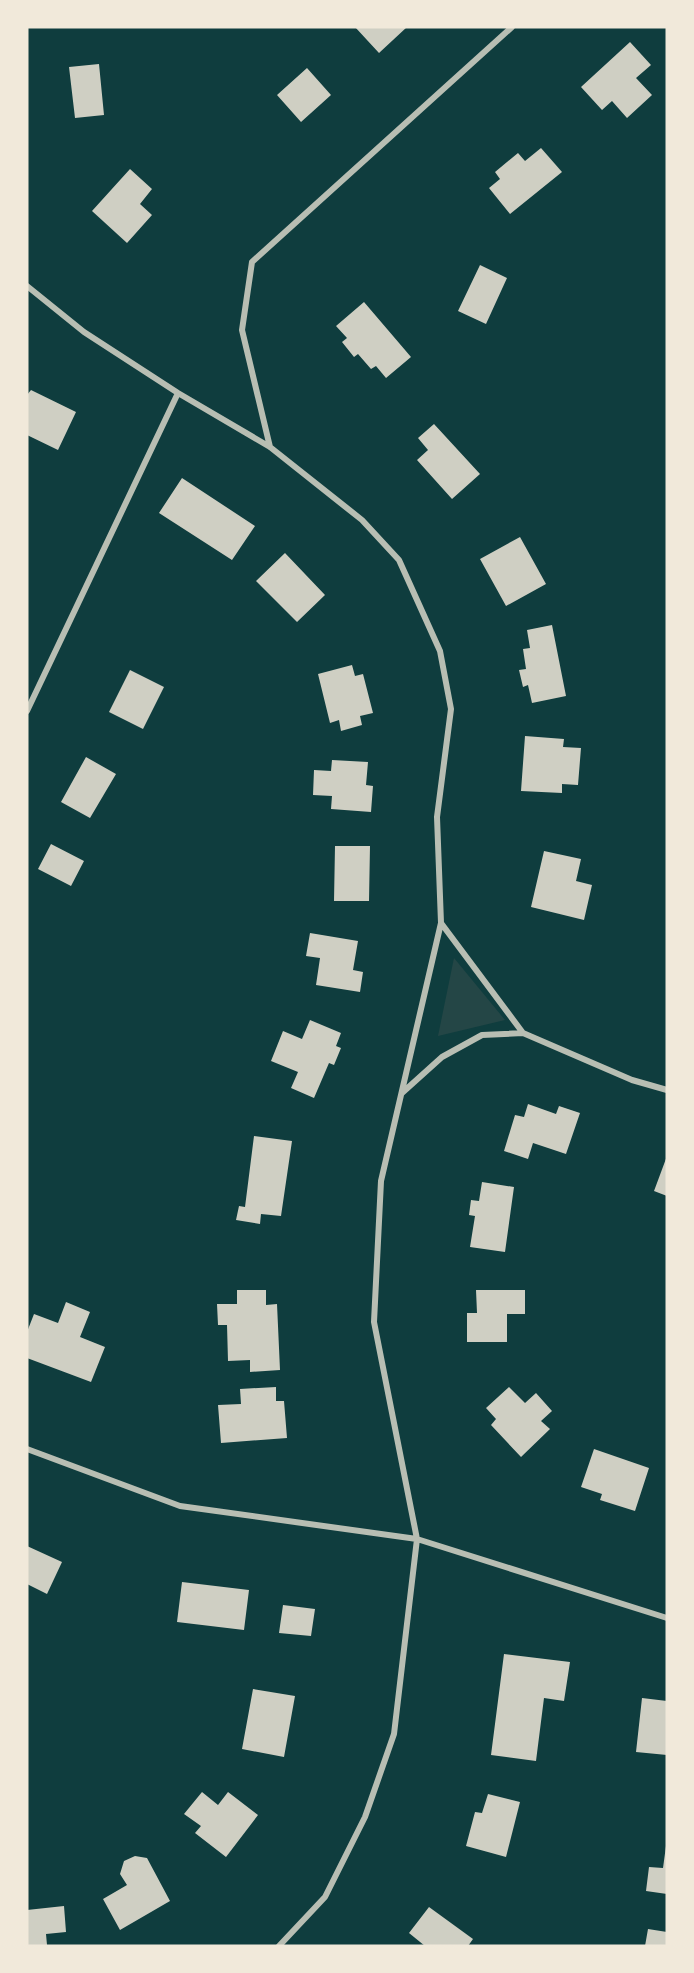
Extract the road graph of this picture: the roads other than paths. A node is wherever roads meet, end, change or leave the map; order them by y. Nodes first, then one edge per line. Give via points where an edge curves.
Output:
1 (512, 27) edge
2 (27, 286) edge
3 (178, 393) junction
4 (270, 447) junction
5 (27, 711) edge
6 (441, 923) junction
7 (523, 1033) junction
8 (667, 1090) edge
9 (402, 1093) junction
10 (27, 1449) edge
11 (417, 1539) junction
12 (667, 1618) edge
13 (279, 1946) edge

1 - 4 street via 252,262 242,330
2 - 3 street via 84,332
3 - 4 street
3 - 5 street
4 - 6 street via 362,520 399,560 440,651 451,709 437,817
6 - 7 street
6 - 9 street
7 - 8 street via 632,1080
7 - 9 street via 482,1035 442,1057
9 - 11 street via 381,1181 374,1322
10 - 11 street via 180,1506
11 - 12 street
11 - 13 street via 394,1734 365,1817 325,1897

